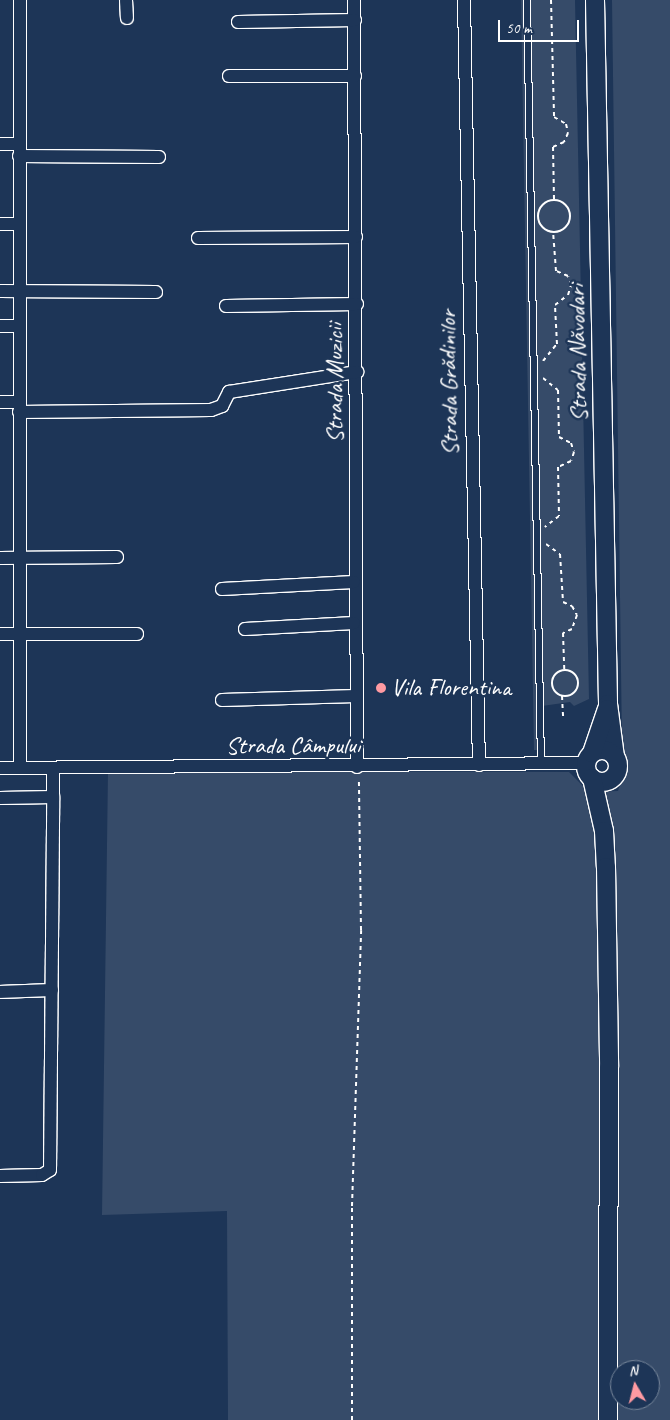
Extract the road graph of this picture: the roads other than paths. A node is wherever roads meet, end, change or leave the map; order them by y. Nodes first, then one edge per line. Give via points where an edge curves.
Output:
1 (20, 0) edge
2 (126, 0) edge
3 (354, 0) edge
4 (464, 0) edge
5 (527, 0) edge
6 (595, 0) edge
7 (127, 18) dead end
8 (354, 20) junction
9 (238, 22) dead end
10 (228, 76) dead end
11 (355, 76) junction
12 (0, 144) edge
13 (19, 150) junction
14 (159, 157) dead end
15 (0, 224) edge
16 (18, 224) junction
17 (198, 238) dead end
18 (356, 238) junction
19 (0, 291) edge
20 (18, 291) junction
21 (156, 292) dead end
22 (357, 304) junction
23 (226, 306) dead end
24 (0, 326) edge
25 (18, 326) junction
26 (357, 372) junction
27 (0, 402) edge
28 (19, 407) junction
29 (117, 557) dead end
30 (0, 558) edge
31 (19, 558) junction
32 (354, 582) junction
33 (222, 589) dead end
34 (354, 623) junction
35 (245, 629) dead end
36 (0, 634) edge
37 (20, 634) junction
38 (137, 634) dead end
39 (356, 696) junction
40 (222, 700) dead end
41 (608, 704) junction
42 (615, 757) junction
43 (541, 763) junction
44 (590, 764) junction
45 (479, 765) junction
46 (357, 767) junction
47 (0, 768) edge
48 (20, 768) junction
49 (53, 768) junction
50 (614, 776) junction
51 (0, 798) edge
52 (53, 798) junction
53 (604, 831) junction
54 (52, 990) junction
55 (0, 992) edge
56 (0, 1176) edge
57 (608, 1420) edge

1 - 13 street
2 - 7 street
3 - 8 street, Strada Muzicii
4 - 45 street, Strada Grădinilor
5 - 43 lane
6 - 41 main road, Strada Năvodari
8 - 9 street
8 - 11 street, Strada Muzicii
10 - 11 street
11 - 18 street, Strada Muzicii
12 - 13 street
13 - 14 street
13 - 16 street
15 - 16 street
16 - 20 street
17 - 18 street
18 - 22 street, Strada Muzicii
19 - 20 street
20 - 21 street
20 - 25 street
22 - 23 street
22 - 26 street, Strada Muzicii
24 - 25 street
25 - 28 street
26 - 28 street via 229,392 222,406 211,410
26 - 32 street, Strada Muzicii
27 - 28 street
28 - 31 street
29 - 31 street
30 - 31 street
31 - 37 street
32 - 33 street
32 - 34 street, Strada Muzicii
34 - 35 street
34 - 39 street, Strada Muzicii
36 - 37 street
37 - 38 street
37 - 48 street
39 - 40 street
39 - 46 street, Strada Muzicii
41 - 42 main road, Strada Năvodari
41 - 44 main road, Strada Năvodari
42 - 44 main road via 602,750
42 - 50 main road via 618,767
43 - 44 street, Strada Câmpului
43 - 45 street, Strada Câmpului
44 - 50 main road via 604,781
44 - 53 main road
45 - 46 street, Strada Câmpului
46 - 49 street, Strada Câmpului
47 - 48 street, Strada Câmpului
48 - 49 street, Strada Câmpului
49 - 52 street
50 - 53 main road
51 - 52 street
52 - 54 street
53 - 57 main road via 609,1067
54 - 55 street
54 - 56 street via 50,1170 42,1175

